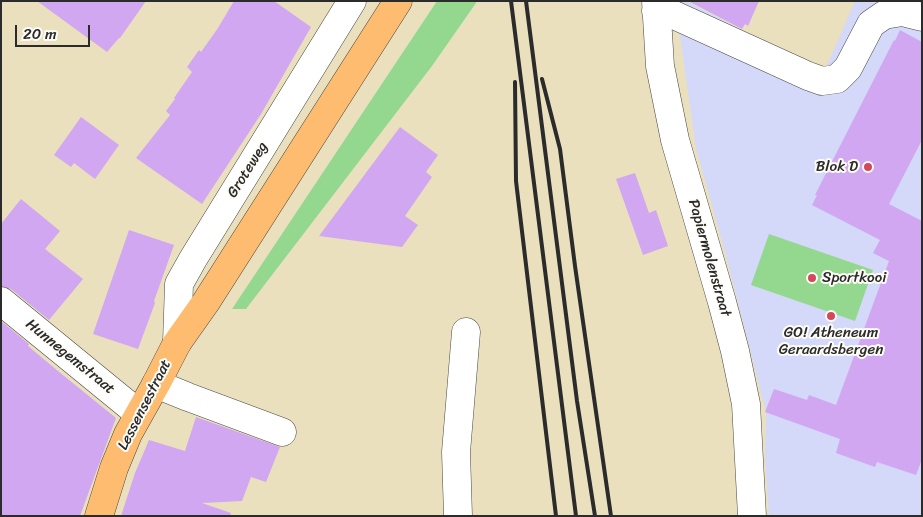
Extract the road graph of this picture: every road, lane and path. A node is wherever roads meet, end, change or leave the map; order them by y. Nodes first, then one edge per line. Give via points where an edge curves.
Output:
1 (398, 1) edge
2 (349, 3) edge
3 (656, 6) edge
4 (922, 17) edge
5 (1, 301) edge
6 (466, 332) dead end
7 (177, 343) junction
8 (156, 384) junction
9 (138, 413) junction
10 (282, 432) dead end
11 (99, 516) edge
12 (458, 516) edge
13 (752, 516) edge

1 - 7 main road, Lessensestraat
2 - 7 street, Groteweg via 179,284
3 - 4 street via 822,81 838,79 843,74 871,24 884,15 902,12
3 - 13 street, Papiermolenstraat via 660,66 676,140 735,351 746,404
5 - 9 street, Hunnegemstraat
6 - 12 street via 456,452
7 - 8 main road, Lessensestraat
8 - 9 main road, Lessensestraat
8 - 10 street
9 - 11 main road, Lessensestraat via 114,468

